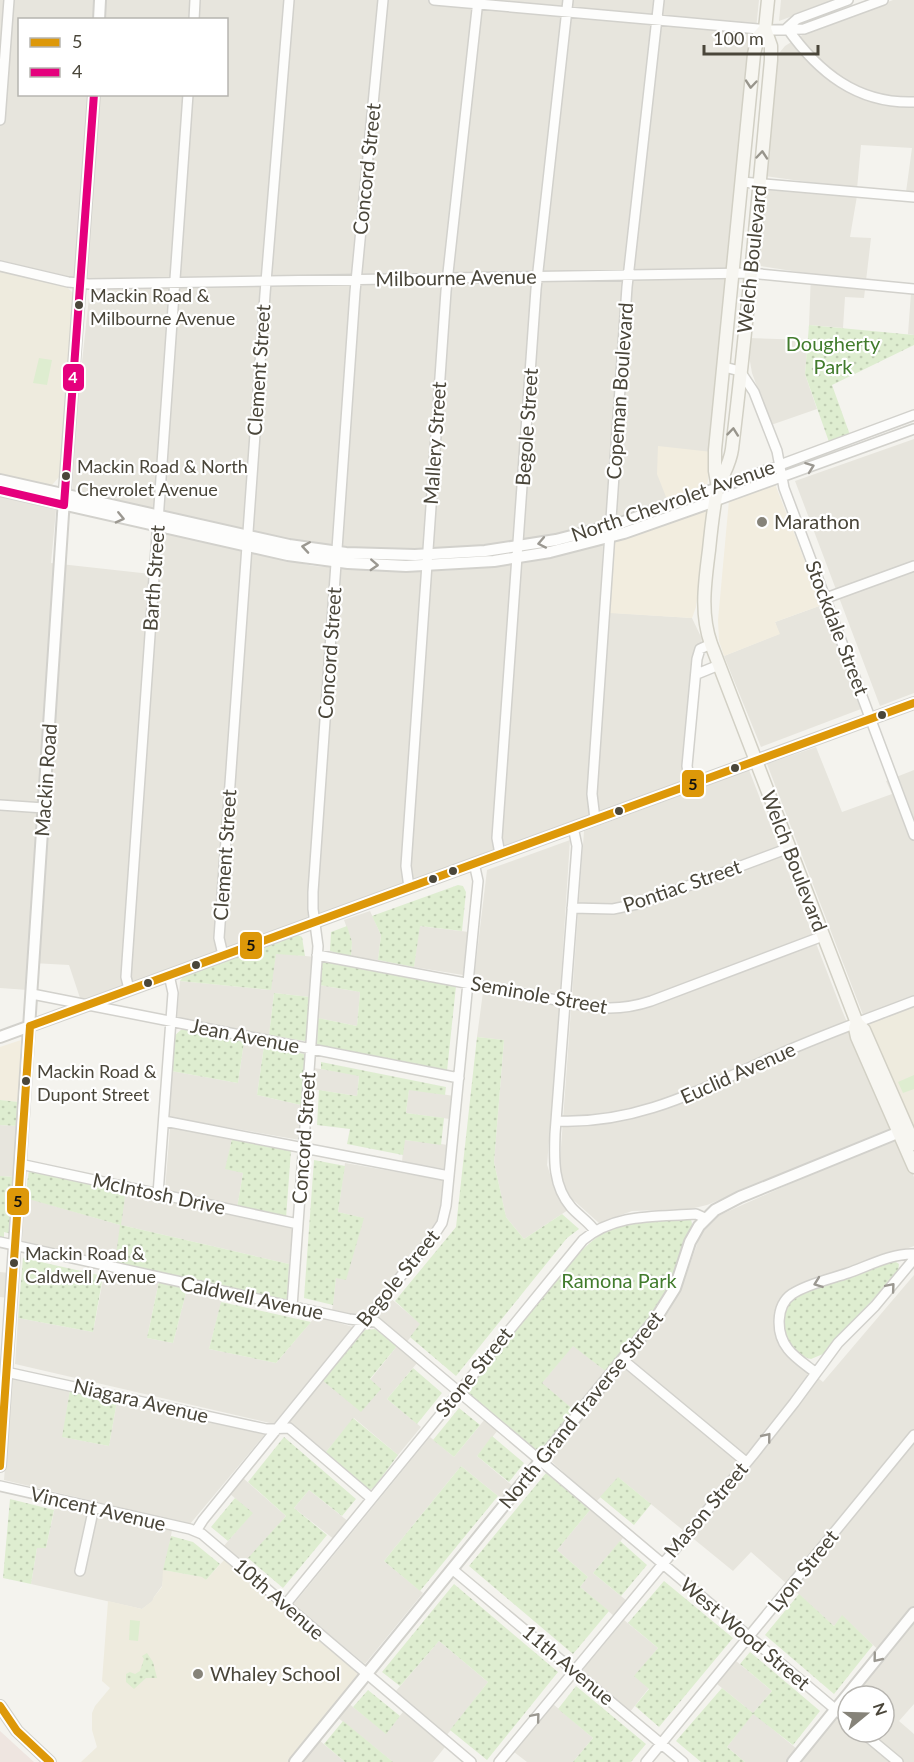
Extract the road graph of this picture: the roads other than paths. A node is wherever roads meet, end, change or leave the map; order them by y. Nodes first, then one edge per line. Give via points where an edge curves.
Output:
1 (9, 0) edge
2 (100, 0) edge
3 (195, 0) edge
4 (289, 0) edge
5 (383, 0) edge
6 (434, 0) edge
7 (568, 0) edge
8 (659, 0) edge
9 (768, 0) edge
10 (848, 0) edge
11 (883, 0) edge
12 (478, 2) edge
13 (568, 12) junction
14 (99, 18) edge
15 (194, 18) edge
16 (657, 19) junction
17 (787, 28) junction
18 (765, 29) junction
19 (94, 96) edge
20 (188, 96) edge
21 (914, 102) edge
22 (0, 120) edge
23 (742, 182) junction
24 (759, 183) junction
25 (914, 197) edge
26 (0, 266) edge
27 (734, 273) junction
28 (750, 273) junction
29 (628, 275) junction
30 (537, 277) junction
31 (447, 278) junction
32 (356, 280) junction
33 (266, 281) junction
34 (175, 283) junction
35 (81, 284) junction
36 (914, 289) edge
37 (724, 367) junction
38 (740, 371) junction
39 (914, 415) edge
40 (914, 429) edge
41 (780, 465) junction
42 (782, 477) junction
43 (0, 480) edge
44 (718, 488) junction
45 (0, 490) edge
46 (64, 500) junction
47 (715, 501) junction
48 (158, 521) junction
49 (610, 532) junction
50 (247, 541) junction
51 (517, 553) junction
52 (337, 557) junction
53 (427, 560) junction
54 (914, 566) edge
55 (826, 598) junction
56 (711, 644) junction
57 (719, 664) junction
58 (697, 674) junction
59 (914, 703) edge
60 (871, 718) junction
61 (756, 760) junction
62 (690, 784) junction
63 (0, 805) edge
64 (44, 808) junction
65 (595, 819) junction
66 (573, 827) junction
67 (914, 835) edge
68 (789, 849) junction
69 (500, 854) junction
70 (474, 863) junction
71 (409, 887) junction
72 (572, 908) junction
73 (315, 922) junction
74 (823, 936) junction
75 (317, 955) junction
76 (223, 956) junction
77 (169, 975) junction
78 (468, 983) junction
79 (129, 990) junction
80 (32, 994) junction
81 (914, 1001) edge
82 (565, 1002) junction
83 (87, 1005) junction
84 (171, 1021) junction
85 (856, 1023) junction
86 (30, 1026) junction
87 (0, 1037) edge
88 (311, 1049) junction
89 (459, 1078) junction
90 (164, 1121) junction
91 (556, 1121) junction
92 (902, 1131) junction
93 (914, 1144) edge
94 (304, 1148) junction
95 (20, 1164) junction
96 (914, 1167) edge
97 (449, 1176) junction
98 (158, 1194) junction
99 (705, 1218) junction
100 (298, 1224) junction
101 (595, 1231) junction
102 (0, 1242) edge
103 (14, 1245) junction
104 (914, 1254) edge
105 (914, 1259) edge
106 (292, 1307) junction
107 (364, 1321) junction
108 (623, 1360) junction
109 (6, 1372) junction
110 (816, 1373) junction
111 (458, 1392) junction
112 (277, 1429) junction
113 (914, 1435) edge
114 (540, 1461) junction
115 (746, 1462) junction
116 (0, 1466) edge
117 (0, 1486) edge
118 (371, 1498) junction
119 (94, 1508) junction
120 (196, 1531) junction
121 (662, 1564) junction
122 (453, 1569) junction
123 (80, 1571) dead end
124 (285, 1605) junction
125 (914, 1613) edge
126 (749, 1636) junction
127 (574, 1671) junction
128 (367, 1674) junction
129 (1, 1709) edge
130 (835, 1710) junction
131 (661, 1744) junction
132 (876, 1744) edge
133 (50, 1762) edge
134 (295, 1762) edge
135 (471, 1762) edge
136 (499, 1762) edge
137 (646, 1762) edge
138 (683, 1762) edge
139 (793, 1762) edge
140 (898, 1762) edge

1 - 22 street
2 - 14 street
3 - 15 street
4 - 33 street, Clement Street
5 - 32 street, Concord Street
6 - 12 street
7 - 13 street, Begole Street
8 - 16 street, Copeman Boulevard
9 - 18 main road, Welch Boulevard
10 - 17 street via 796,19
11 - 17 street via 804,29
12 - 13 street
12 - 31 street, Mallery Street
13 - 16 street
13 - 30 street, Begole Street
16 - 18 street
16 - 29 street, Copeman Boulevard
17 - 18 street
17 - 21 street via 812,61 843,84 879,98
18 -> 23 main road, Welch Boulevard via 755,48
24 -> 18 main road, Welch Boulevard via 771,53
19 - 35 street, Mackin Road
20 - 34 street, Barth Street
23 - 24 street
23 - 27 main road, Welch Boulevard
24 - 25 street
24 - 28 main road, Welch Boulevard
26 - 35 street, Milbourne Avenue
27 - 28 street, Milbourne Avenue
27 - 29 street, Milbourne Avenue
27 - 37 main road, Welch Boulevard
28 - 36 street, Milbourne Avenue
28 - 38 main road, Welch Boulevard
29 - 30 street, Milbourne Avenue
29 - 49 street, Copeman Boulevard
30 - 31 street, Milbourne Avenue
30 - 51 street, Begole Street
31 - 32 street, Milbourne Avenue
31 - 53 street, Mallery Street
32 - 33 street, Milbourne Avenue
32 - 52 street, Concord Street
33 - 34 street, Milbourne Avenue
33 - 50 street, Clement Street
34 - 35 street, Milbourne Avenue
34 - 48 street, Barth Street
35 - 46 street, Mackin Road
37 - 38 street
37 - 44 main road, Welch Boulevard via 715,456
38 - 41 street, Stockdale Street via 757,399
44 -> 38 main road, Welch Boulevard via 731,452
39 - 41 street, North Chevrolet Avenue
42 -> 40 street, North Chevrolet Avenue
41 - 42 street, Stockdale Street
41 - 44 street, North Chevrolet Avenue
42 - 47 street, North Chevrolet Avenue
42 - 55 street, Stockdale Street
43 - 46 street, North Chevrolet Avenue
44 - 47 main road, Welch Boulevard
44 - 49 street, North Chevrolet Avenue
45 - 46 street, North Chevrolet Avenue
46 - 48 street, North Chevrolet Avenue
46 - 64 street, Mackin Road
47 - 49 street, North Chevrolet Avenue
47 - 56 main road, Welch Boulevard via 704,606
48 - 50 street, North Chevrolet Avenue
48 - 79 street, Barth Street via 126,977
49 - 51 street, North Chevrolet Avenue via 571,548
49 - 65 street, Copeman Boulevard via 592,794
50 - 52 street, North Chevrolet Avenue via 288,555
50 - 76 street, Clement Street via 219,938
51 - 53 street, North Chevrolet Avenue
51 - 69 street, Begole Street via 497,838
52 - 53 street, North Chevrolet Avenue
52 - 73 street, Concord Street via 313,892
53 - 71 street, Mallery Street via 405,872
54 - 55 street
55 - 60 street, Stockdale Street
56 - 57 main road, Welch Boulevard
56 - 58 street via 699,652
57 - 58 street
57 - 61 main road, Welch Boulevard
58 - 62 street via 687,766
59 - 60 street
60 - 61 street
60 - 67 street, Stockdale Street
61 - 62 street
61 - 68 main road, Welch Boulevard
62 - 65 street
63 - 64 street
64 - 80 street, Mackin Road
65 - 66 street
66 - 69 street
66 - 72 street via 577,841
68 - 72 street, Pontiac Street via 648,902 613,909
68 - 74 main road, Welch Boulevard
69 - 70 street
70 - 71 street
70 - 78 street, Begole Street via 478,881
71 - 73 street
72 - 82 street
73 - 75 street, Concord Street
73 - 76 street
74 - 82 street, Seminole Street via 639,1005 606,1008
74 - 85 main road, Welch Boulevard
75 - 78 street, Seminole Street
75 - 88 street, Concord Street
76 - 77 street
77 - 79 street
77 - 84 street via 173,993
78 - 82 street, Seminole Street
78 - 89 street, Begole Street
79 - 83 street
80 - 83 street, Jean Avenue
80 - 86 street, Mackin Road
81 - 85 street, Euclid Avenue
82 - 91 street
83 - 84 street, Jean Avenue
83 - 86 street
84 - 88 street, Jean Avenue
84 - 90 street
85 - 91 street, Euclid Avenue via 671,1103 615,1116
85 - 92 main road, Welch Boulevard via 864,1030
86 - 87 street
86 - 95 street, Mackin Road
88 - 89 street, Jean Avenue
88 - 94 street, Concord Street
89 - 97 street, Begole Street
90 - 94 street
90 - 98 street
91 - 101 street via 554,1162 559,1187 571,1207
92 - 93 main road, Welch Boulevard
92 - 96 main road, Welch Boulevard
92 - 99 street, North Grand Traverse Street via 749,1193
94 - 97 street
94 - 100 street, Concord Street
95 - 98 street, McIntosh Drive
95 - 103 street, Mackin Road
97 - 107 street, Begole Street via 445,1214 439,1228
98 - 100 street, McIntosh Drive
99 - 101 street, Stone Street via 696,1214 632,1218
99 - 108 street, North Grand Traverse Street via 691,1239 669,1298
100 - 106 street, Concord Street
101 - 111 street, Stone Street via 569,1255
102 - 103 street, Caldwell Avenue
103 - 106 street, Caldwell Avenue
103 - 109 street, Mackin Road
104 -> 110 street via 893,1257 803,1289 787,1299 780,1316 782,1337 791,1353
110 -> 105 street, Mason Street
106 - 107 street, Caldwell Avenue
107 - 111 street, West Wood Street via 378,1323
107 - 112 street, Begole Street
108 - 114 street, North Grand Traverse Street
108 - 115 street
109 - 112 street, Niagara Avenue
109 - 116 street, Mackin Road
115 -> 110 street, Mason Street
111 - 114 street, West Wood Street
111 - 118 street, Stone Street
112 - 118 street via 293,1430
112 - 120 street, Begole Street
113 - 126 street, Lyon Street
114 - 121 street, West Wood Street
114 - 122 street, North Grand Traverse Street
115 - 121 street, Mason Street
117 - 119 street, Vincent Avenue
118 - 124 street, Stone Street
119 - 120 street, Vincent Avenue
119 - 123 street
120 - 124 street, 10th Avenue
121 - 126 street, West Wood Street
121 - 127 street, Mason Street
122 - 127 street, 11th Avenue
122 - 128 street, North Grand Traverse Street
124 - 128 street, 10th Avenue
125 -> 130 street
126 - 130 street, West Wood Street
126 - 131 street, Lyon Street
127 - 131 street, 11th Avenue
136 -> 127 street, Mason Street
128 - 134 street, North Grand Traverse Street
128 - 135 street, 10th Avenue
129 - 133 street via 17,1731
130 - 139 street
131 - 137 street, Lyon Street
131 - 138 street, 11th Avenue
132 - 140 street

